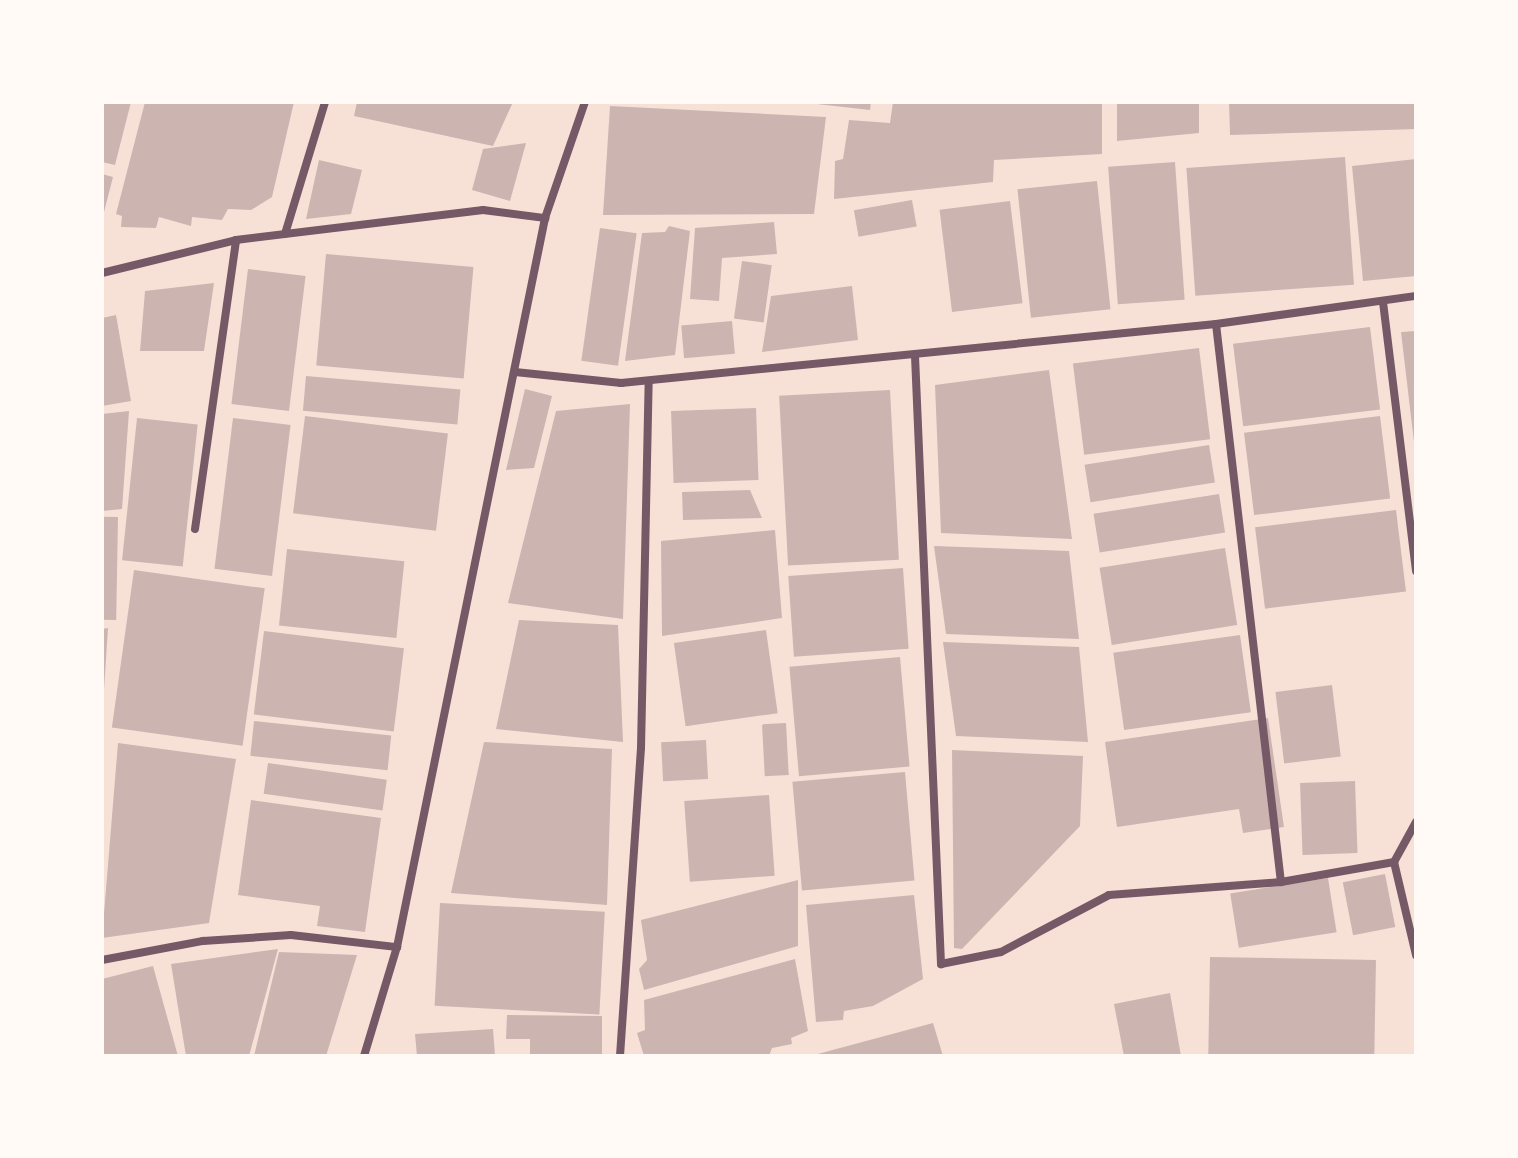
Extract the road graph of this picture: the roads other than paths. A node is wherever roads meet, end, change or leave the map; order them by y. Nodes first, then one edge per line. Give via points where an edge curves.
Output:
1 (325, 102) edge
2 (585, 102) edge
3 (545, 218) junction
4 (285, 234) junction
5 (236, 240) junction
6 (102, 273) edge
7 (1416, 296) edge
8 (1383, 302) junction
9 (1216, 324) junction
10 (915, 356) junction
11 (515, 372) junction
12 (649, 381) junction
13 (195, 529) dead end
14 (1416, 571) edge
15 (1416, 822) edge
16 (1394, 862) junction
17 (1281, 882) junction
18 (397, 947) junction
19 (1416, 955) edge
20 (102, 960) edge
21 (364, 1056) edge
22 (620, 1056) edge

1 - 4 street
2 - 3 street
3 - 4 street via 483,210
3 - 11 street
4 - 5 street
5 - 6 street
5 - 13 street
7 - 8 street
8 - 9 street
8 - 14 street
9 - 10 street
9 - 17 street
10 - 12 street
10 - 17 street via 941,964 1001,952 1109,895
11 - 12 street
11 - 18 street
12 - 22 street via 641,762
15 - 16 street
16 - 17 street
16 - 19 street
18 - 20 street via 291,935 203,941
18 - 21 street

